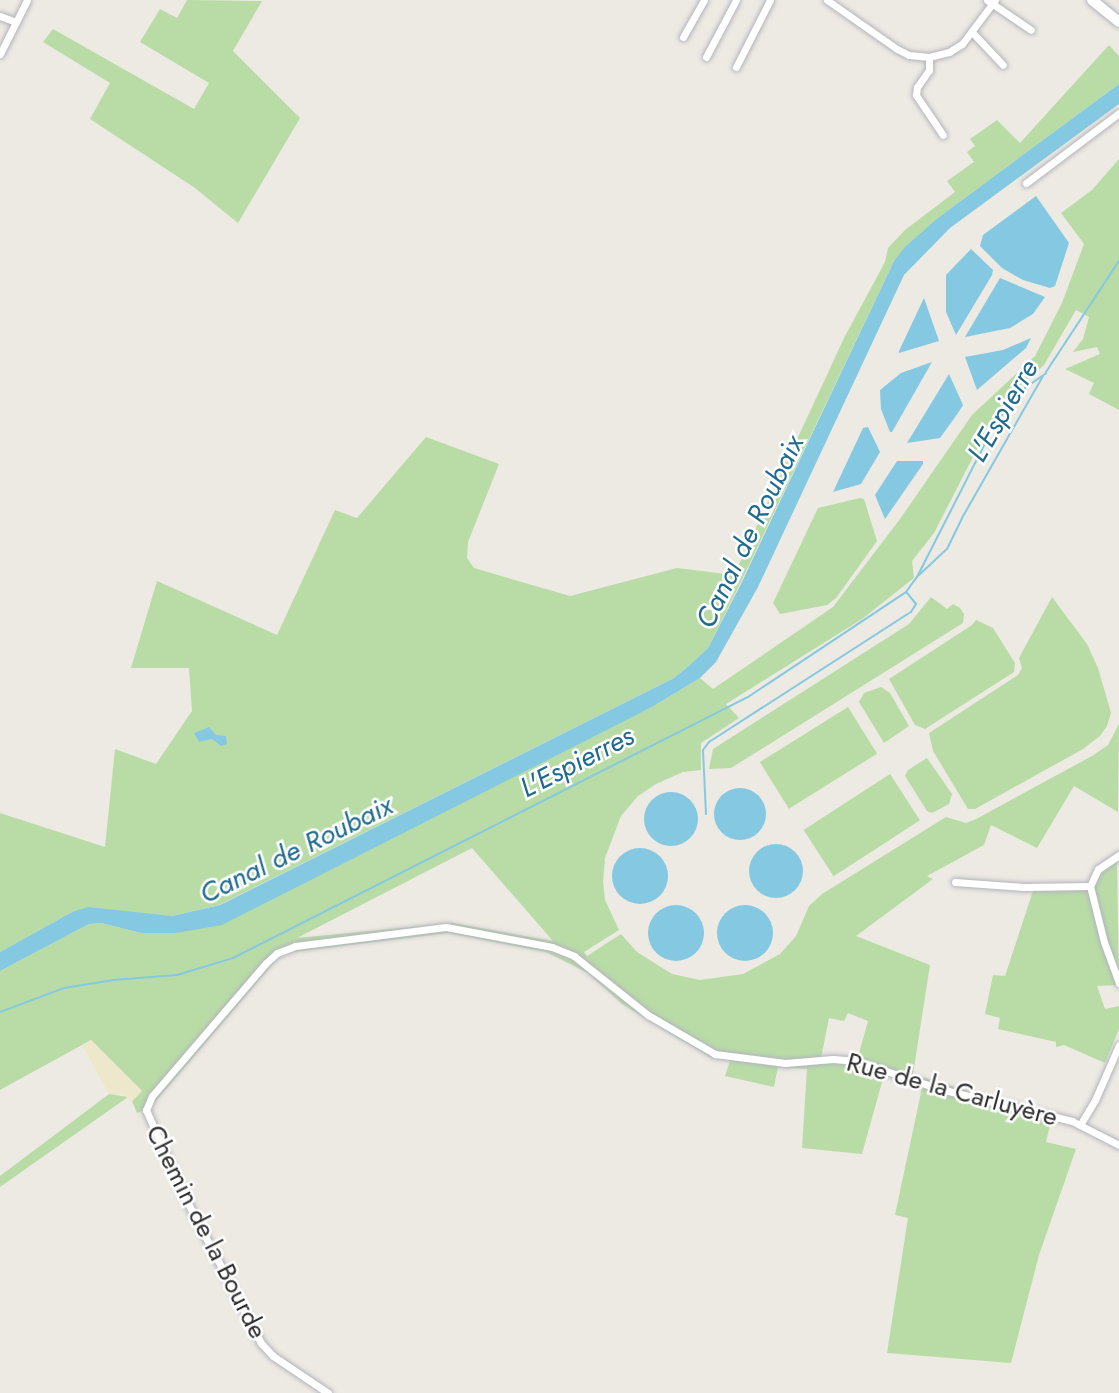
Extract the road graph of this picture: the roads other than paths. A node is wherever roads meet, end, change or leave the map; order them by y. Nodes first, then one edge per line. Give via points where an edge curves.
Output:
1 (27, 0) edge
2 (704, 0) edge
3 (736, 0) edge
4 (770, 0) edge
5 (827, 0) edge
6 (1092, 0) edge
7 (992, 1) edge
8 (0, 16) edge
9 (16, 22) junction
10 (1119, 22) edge
11 (1031, 30) dead end
12 (972, 32) junction
13 (683, 37) dead end
14 (0, 54) edge
15 (706, 57) dead end
16 (929, 57) junction
17 (1003, 65) dead end
18 (736, 67) dead end
19 (1119, 113) edge
20 (943, 135) dead end
21 (1026, 183) dead end
22 (1119, 855) edge
23 (955, 882) dead end
24 (1090, 886) junction
25 (1119, 983) edge
26 (1119, 1045) edge
27 (734, 1058) joint
28 (1080, 1125) junction
29 (1119, 1145) edge
30 (328, 1393) edge

1 - 9 street
2 - 13 street
3 - 15 street
4 - 18 street
5 - 16 street via 897,49
6 - 10 street
7 - 11 street
7 - 12 street
8 - 9 street
9 - 14 street
12 - 16 street via 956,48
12 - 17 street
16 - 20 street via 929,70 916,95
19 - 21 street
22 - 24 street via 1098,869
23 - 24 street
24 - 25 street
26 - 28 street, Rue de la Carluyère
27 - 28 street, Rue de la Carluyère via 792,1063 849,1059 940,1089
27 - 30 street, Chemin de la Bourde via 710,1052 654,1019 575,956 552,947 432,928 303,944 272,957 152,1096 146,1114 261,1343
28 - 29 street

